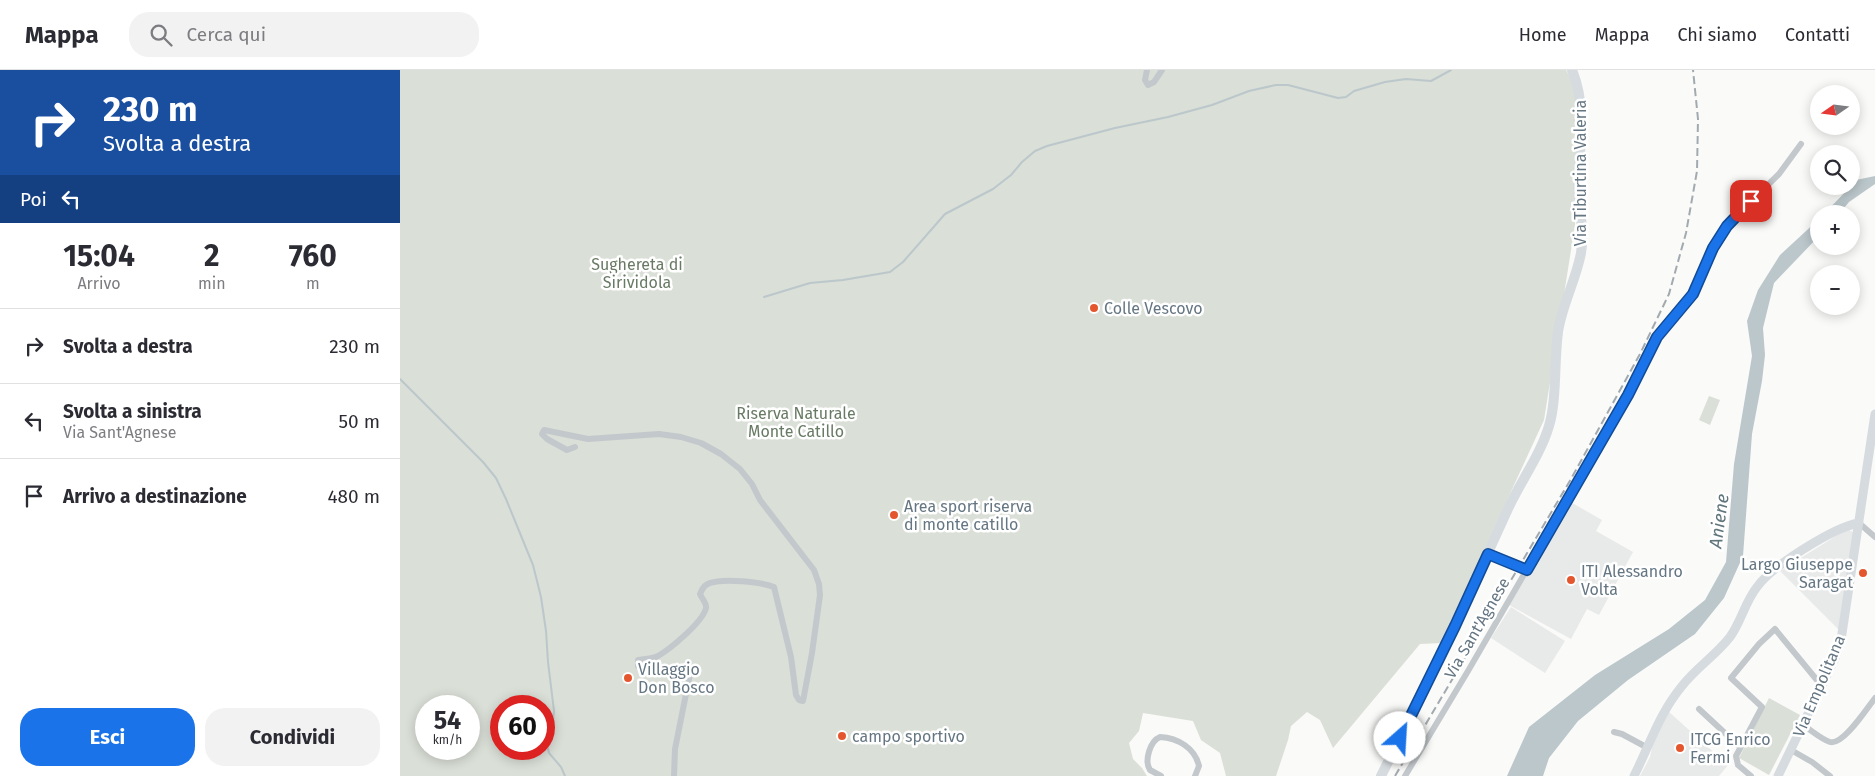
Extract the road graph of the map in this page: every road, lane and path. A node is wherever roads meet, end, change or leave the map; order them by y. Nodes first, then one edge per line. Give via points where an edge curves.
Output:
1 (1147, 70) edge
2 (1162, 70) edge
3 (1572, 70) edge
4 (1801, 144) dead end
5 (1875, 414) edge
6 (575, 447) dead end
7 (1859, 523) junction
8 (1875, 537) edge
9 (1488, 554) junction
10 (1527, 570) junction
11 (1822, 685) junction
12 (1875, 698) edge
13 (1699, 709) dead end
14 (1803, 725) junction
15 (1614, 732) dead end
16 (1740, 747) junction
17 (1648, 748) junction
18 (1791, 750) junction
19 (674, 776) edge
20 (1161, 776) edge
21 (1195, 776) edge
22 (1381, 776) edge
23 (1405, 776) edge
24 (1634, 776) edge
25 (1751, 776) edge
26 (1778, 776) edge
27 (1830, 776) edge

1 - 2 street via 1145,80 1148,85
3 - 9 main road, Via Tiburtina Valeria via 1581,107 1578,186 1581,253 1559,324 1548,427
4 - 10 street, Via Sant'Agnese via 1782,171 1727,226 1713,248 1693,294 1657,337 1628,395
5 - 7 main road, Via Empolitana
6 - 19 street via 562,449 542,434 544,430 588,439 659,434 701,443 740,469 814,570 820,595 803,701 796,695 791,657 774,587 764,583 709,583 700,594 706,608 683,637 656,657 638,660 638,666 685,670 690,674 675,749
7 - 8 street
7 - 11 main road, Via Empolitana via 1843,632
7 - 17 main road via 1840,529 1765,577 1754,590 1729,638 1688,679 1666,707
9 - 10 street
9 - 22 main road, Via Tiburtina Valeria
10 - 23 street, Via Sant'Agnese
11 - 14 main road, Via Empolitana
11 - 16 street via 1775,629 1731,678 1762,707
12 - 14 street via 1837,742 1830,742
13 - 16 street
14 - 18 main road, Via Empolitana
15 - 17 street
16 - 25 street via 1736,762
17 - 24 main road
18 - 26 main road, Via Empolitana
18 - 27 street
20 - 21 street via 1150,770 1147,761 1154,742 1160,737 1193,751 1198,763

